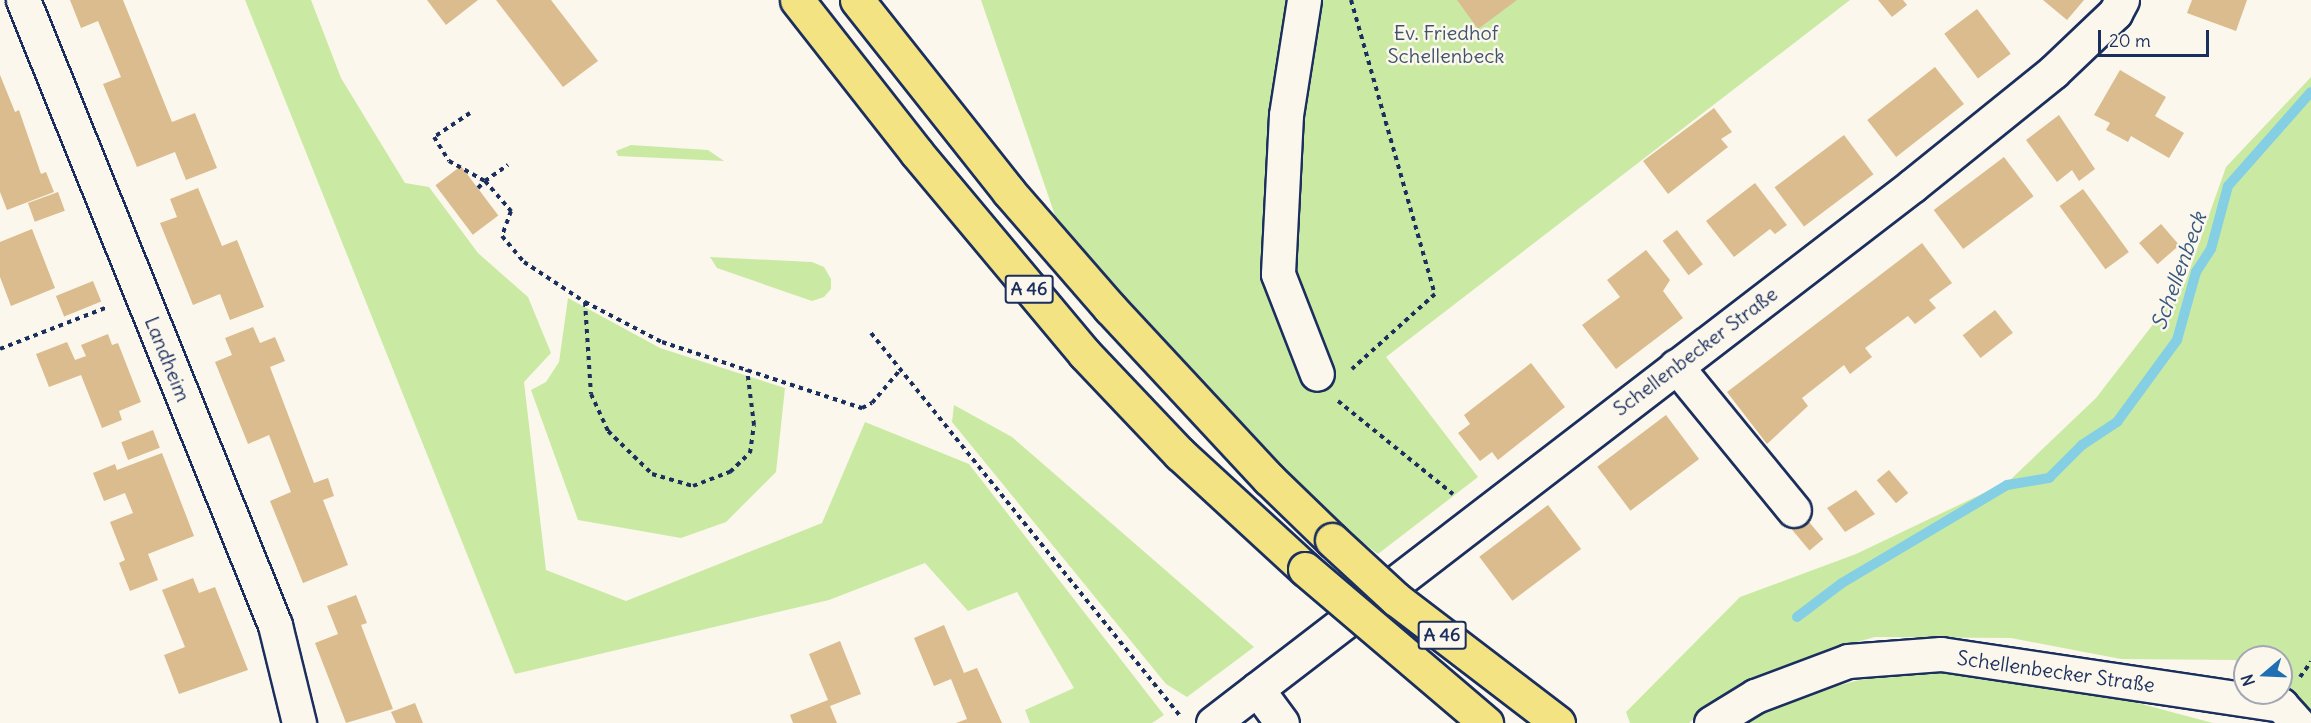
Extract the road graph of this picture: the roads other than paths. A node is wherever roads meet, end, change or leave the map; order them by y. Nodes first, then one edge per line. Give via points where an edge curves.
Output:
1 (23, 0) edge
2 (797, 0) edge
3 (857, 0) edge
4 (1305, 0) edge
5 (2121, 0) edge
6 (1676, 366) junction
7 (1332, 383) road end
8 (1794, 510) dead end
9 (1257, 689) junction
10 (299, 723) edge
11 (1213, 723) edge
12 (1282, 723) edge
13 (1486, 723) edge
14 (1558, 723) edge
15 (1711, 723) edge
16 (2297, 723) edge

1 - 10 street, Landheim via 275,625
2 - 13 highway, A 46, bridge via 916,152 1084,354 1180,454 1305,569
3 - 14 highway, A 46, bridge via 1009,192 1110,308 1269,479 1396,599
4 - 7 street via 1286,115 1278,274
5 - 6 street, Schellenbecker Straße via 2115,13 2043,79 1913,185
6 - 8 street
6 - 9 street, Schellenbecker Straße
9 - 11 street, Schellenbecker Straße
9 - 12 street
15 - 16 street, Schellenbecker Straße via 1755,696 1848,661 1941,654 2281,705

